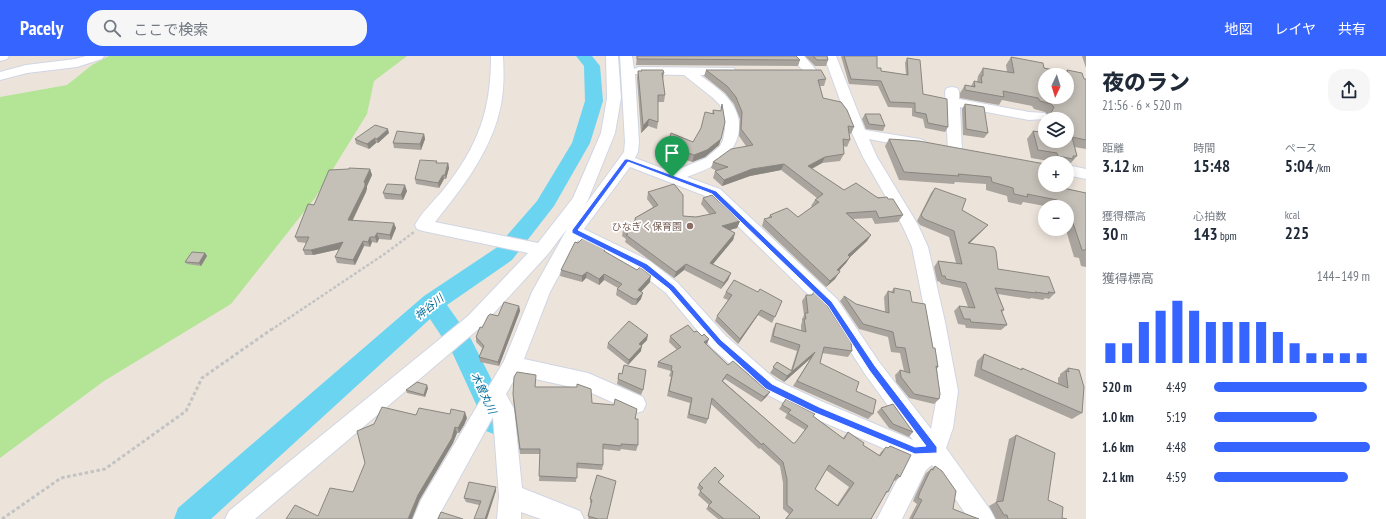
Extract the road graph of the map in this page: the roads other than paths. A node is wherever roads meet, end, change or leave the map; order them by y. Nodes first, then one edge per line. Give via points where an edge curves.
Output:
1 (3, 56) edge
2 (98, 56) edge
3 (497, 56) edge
4 (612, 56) edge
5 (626, 56) edge
6 (797, 56) edge
7 (0, 57) edge
8 (833, 64) edge
9 (628, 71) junction
10 (687, 71) junction
11 (741, 71) edge
12 (795, 71) edge
13 (811, 71) junction
14 (0, 76) edge
15 (1038, 116) edge
16 (859, 133) junction
17 (956, 150) junction
18 (970, 153) edge
19 (627, 160) junction
20 (1074, 171) edge
21 (1086, 174) edge
22 (672, 177) junction
23 (574, 231) junction
24 (542, 250) junction
25 (541, 292) junction
26 (512, 366) junction
27 (495, 395) junction
28 (636, 404) dead end
29 (934, 450) junction
30 (511, 496) junction
31 (237, 519) edge
32 (425, 519) edge
33 (509, 519) edge
34 (572, 519) edge
35 (888, 519) edge
36 (983, 519) edge

1 - 7 street
2 - 14 street via 77,63 26,69
3 - 24 street via 496,91 490,124 484,140 459,182 424,226
4 - 24 street via 614,98 608,133 580,200
5 - 9 street
6 - 13 street
8 - 13 street
8 - 16 street
9 - 10 street
9 - 19 street via 632,142
10 - 11 street
10 - 22 street via 725,103 731,116 732,140 724,152 710,162
12 - 13 street
15 - 17 street via 1029,116 952,96
16 - 17 street
16 - 29 street via 870,157 910,225 920,247 926,270 948,391 942,428
17 - 18 street
19 - 22 street
19 - 23 street
20 - 21 street
22 - 29 street via 714,193 830,304 872,368
23 - 25 street
23 - 29 street via 650,270 672,288 719,342 769,386 915,451
24 - 25 street
24 - 31 street via 475,321
25 - 26 street
26 - 27 street
26 - 28 street via 588,382
27 - 30 street via 503,409
27 - 32 street
29 - 35 street via 918,462
29 - 36 street
30 - 33 street
30 - 34 street

